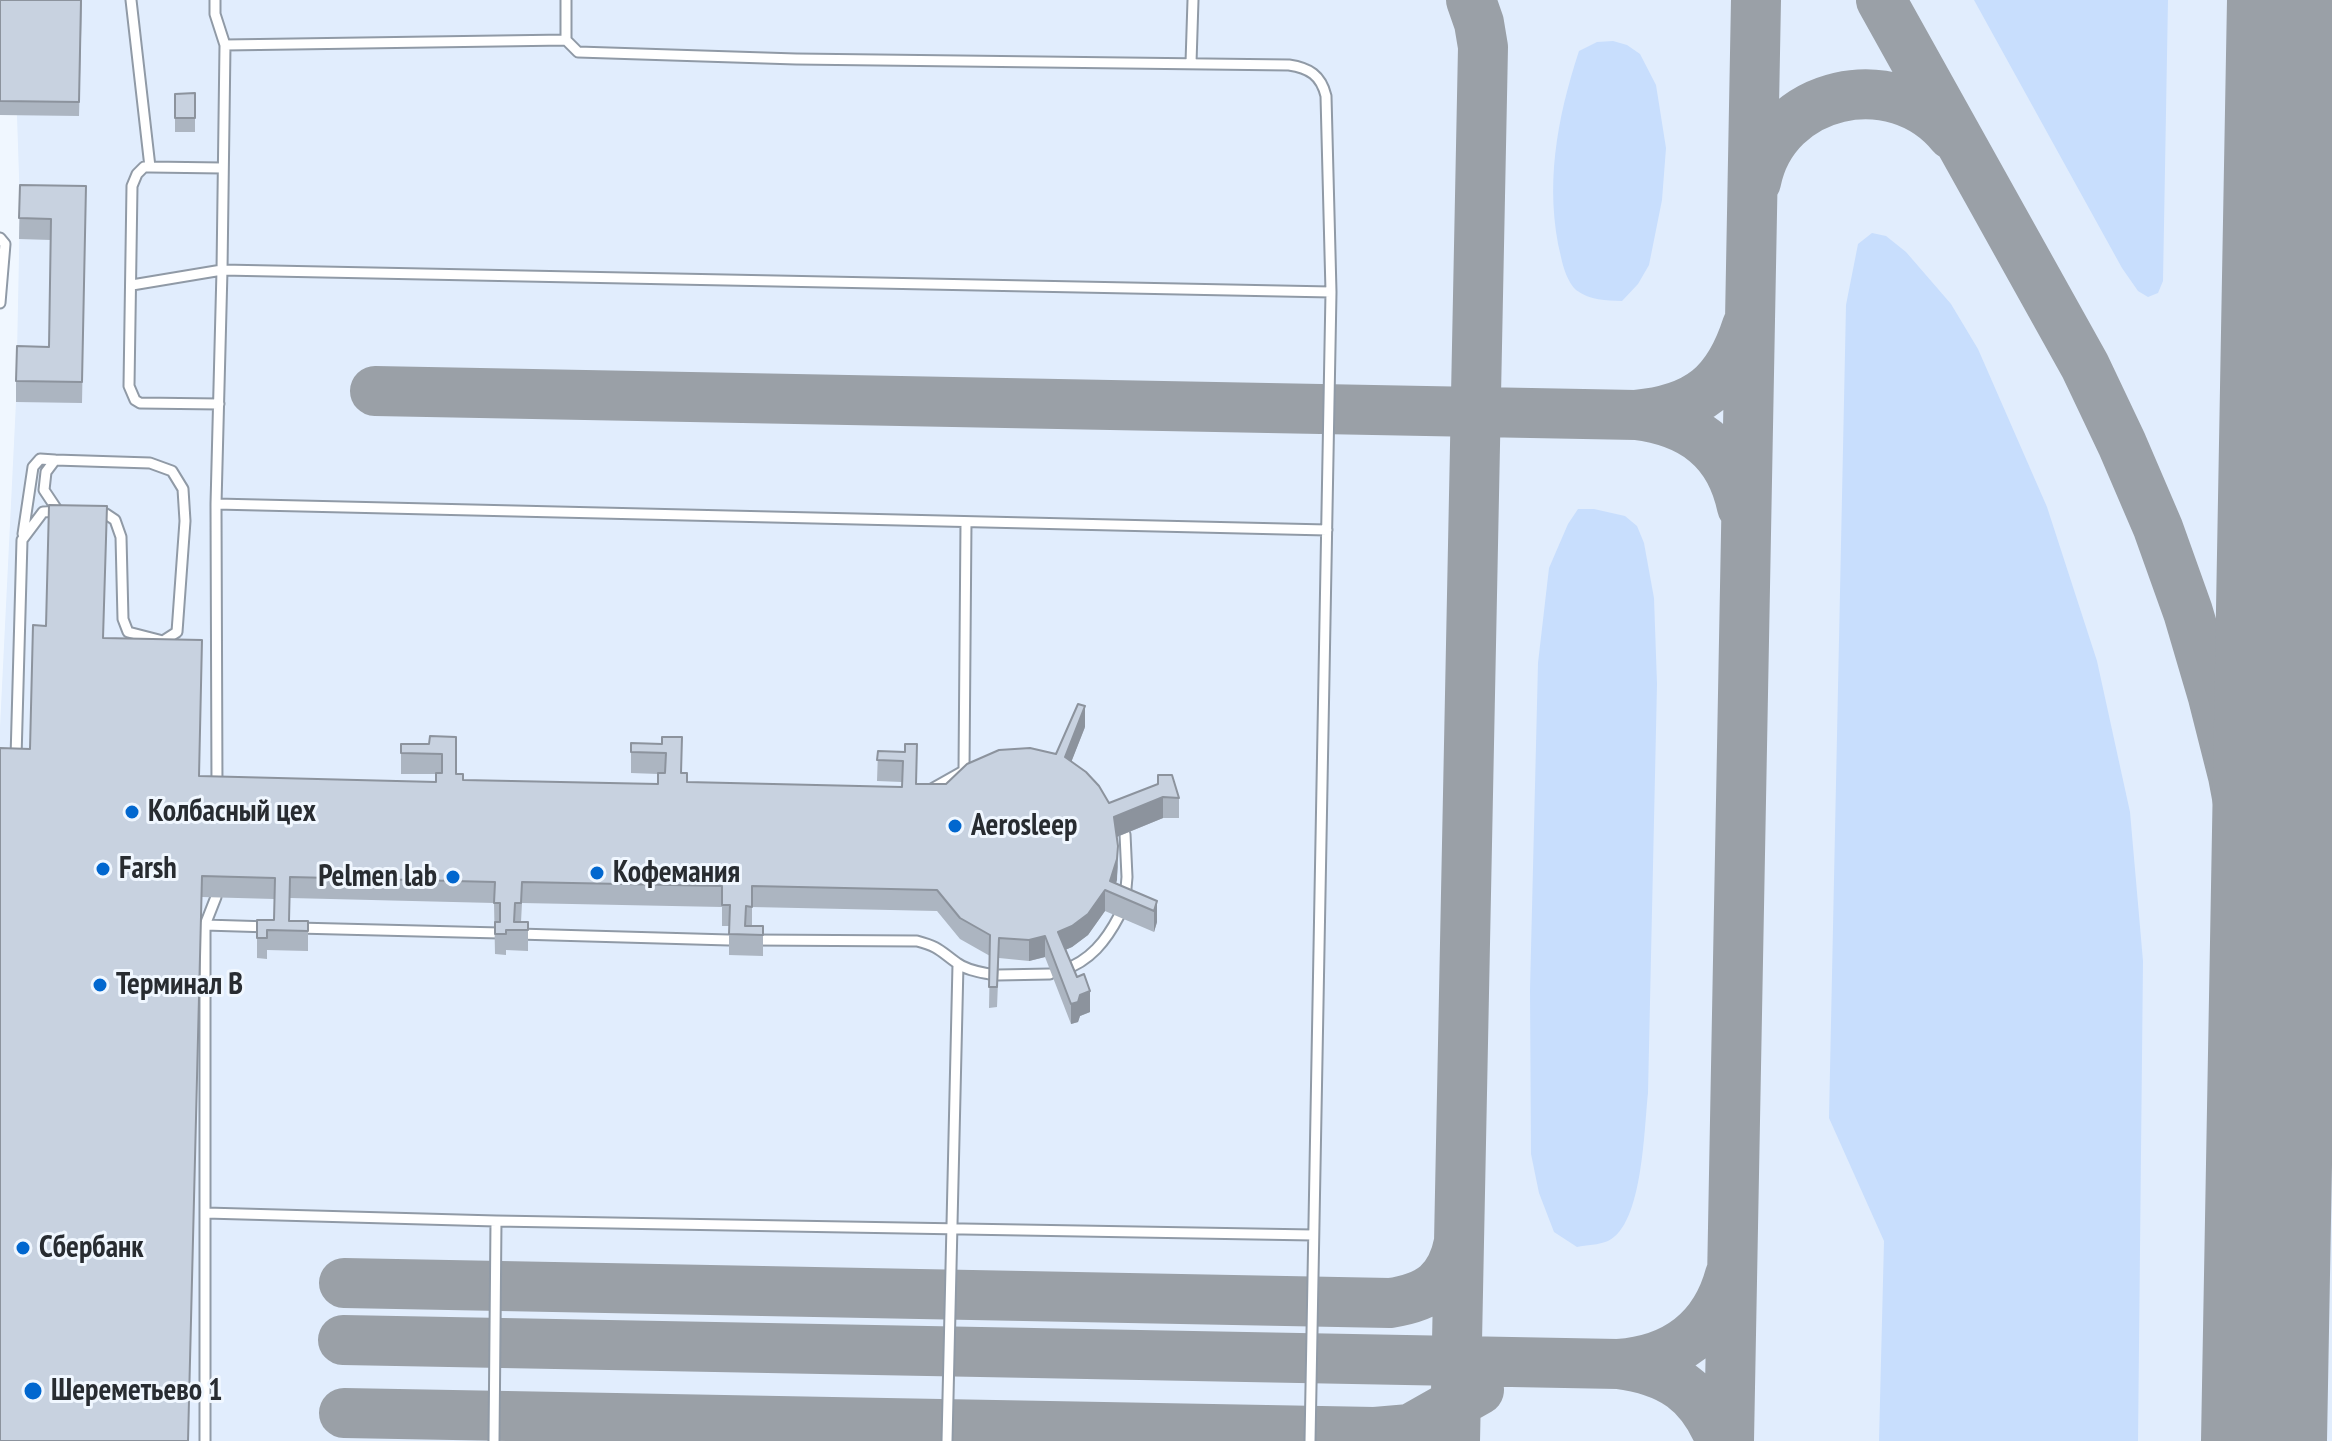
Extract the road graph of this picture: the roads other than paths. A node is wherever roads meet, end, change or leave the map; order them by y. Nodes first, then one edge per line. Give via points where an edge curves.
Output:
1 (131, 0) edge
2 (215, 0) edge
3 (566, 0) edge
4 (1193, 0) edge
5 (566, 40) junction
6 (225, 45) junction
7 (1191, 63) junction
8 (150, 167) junction
9 (222, 168) junction
10 (0, 238) edge
11 (222, 270) junction
12 (132, 285) junction
13 (1331, 292) junction
14 (0, 303) edge
15 (219, 404) junction
16 (55, 460) junction
17 (216, 504) junction
18 (58, 511) junction
19 (74, 512) edge
20 (90, 513) edge
21 (966, 522) junction
22 (1327, 530) junction
23 (22, 540) junction
24 (0, 758) edge
25 (975, 766) edge
26 (964, 769) junction
27 (232, 790) edge
28 (923, 795) edge
29 (1125, 834) dead end
30 (216, 897) dead end
31 (205, 925) junction
32 (274, 927) edge
33 (289, 927) edge
34 (500, 933) edge
35 (514, 933) edge
36 (729, 940) edge
37 (745, 940) edge
38 (958, 964) junction
39 (1063, 970) edge
40 (1050, 974) dead end
41 (206, 1213) junction
42 (496, 1221) junction
43 (952, 1229) junction
44 (1313, 1235) junction
45 (205, 1441) edge
46 (494, 1441) edge
47 (947, 1441) edge
48 (1310, 1441) edge

1 - 8 lane
2 - 6 lane
3 - 5 lane
4 - 7 lane
5 - 6 lane
5 - 7 lane via 578,52 725,58
6 - 9 lane
7 - 13 lane via 1289,65 1309,69 1319,80 1326,96
8 - 9 lane
8 - 12 lane via 140,170 132,186
9 - 11 lane
10 - 14 lane via 5,244
11 - 12 lane
11 - 13 lane
11 - 15 lane
12 - 15 lane via 128,374 135,400 147,405
13 - 22 lane
15 - 17 lane
16 - 18 lane via 46,472 44,490
16 - 20 lane via 150,463 172,471 183,489 185,521 177,632 163,641 128,632 123,619 121,537 115,520
16 - 23 lane via 40,459 33,467
17 - 21 lane
17 - 27 lane via 217,794
18 - 19 lane
18 - 23 lane via 43,512
21 - 22 lane
21 - 26 lane
22 - 44 lane
23 - 24 lane via 16,758
25 - 26 lane
26 - 28 lane
29 - 39 lane via 1127,877 1121,912 1097,949
30 - 31 lane
31 - 32 lane
31 - 41 lane
33 - 34 lane
35 - 36 lane
37 - 38 lane via 917,941 936,946
38 - 40 lane via 994,974
38 - 43 lane
41 - 42 lane
41 - 45 lane
42 - 43 lane
42 - 46 lane
43 - 44 lane
43 - 47 lane
44 - 48 lane

